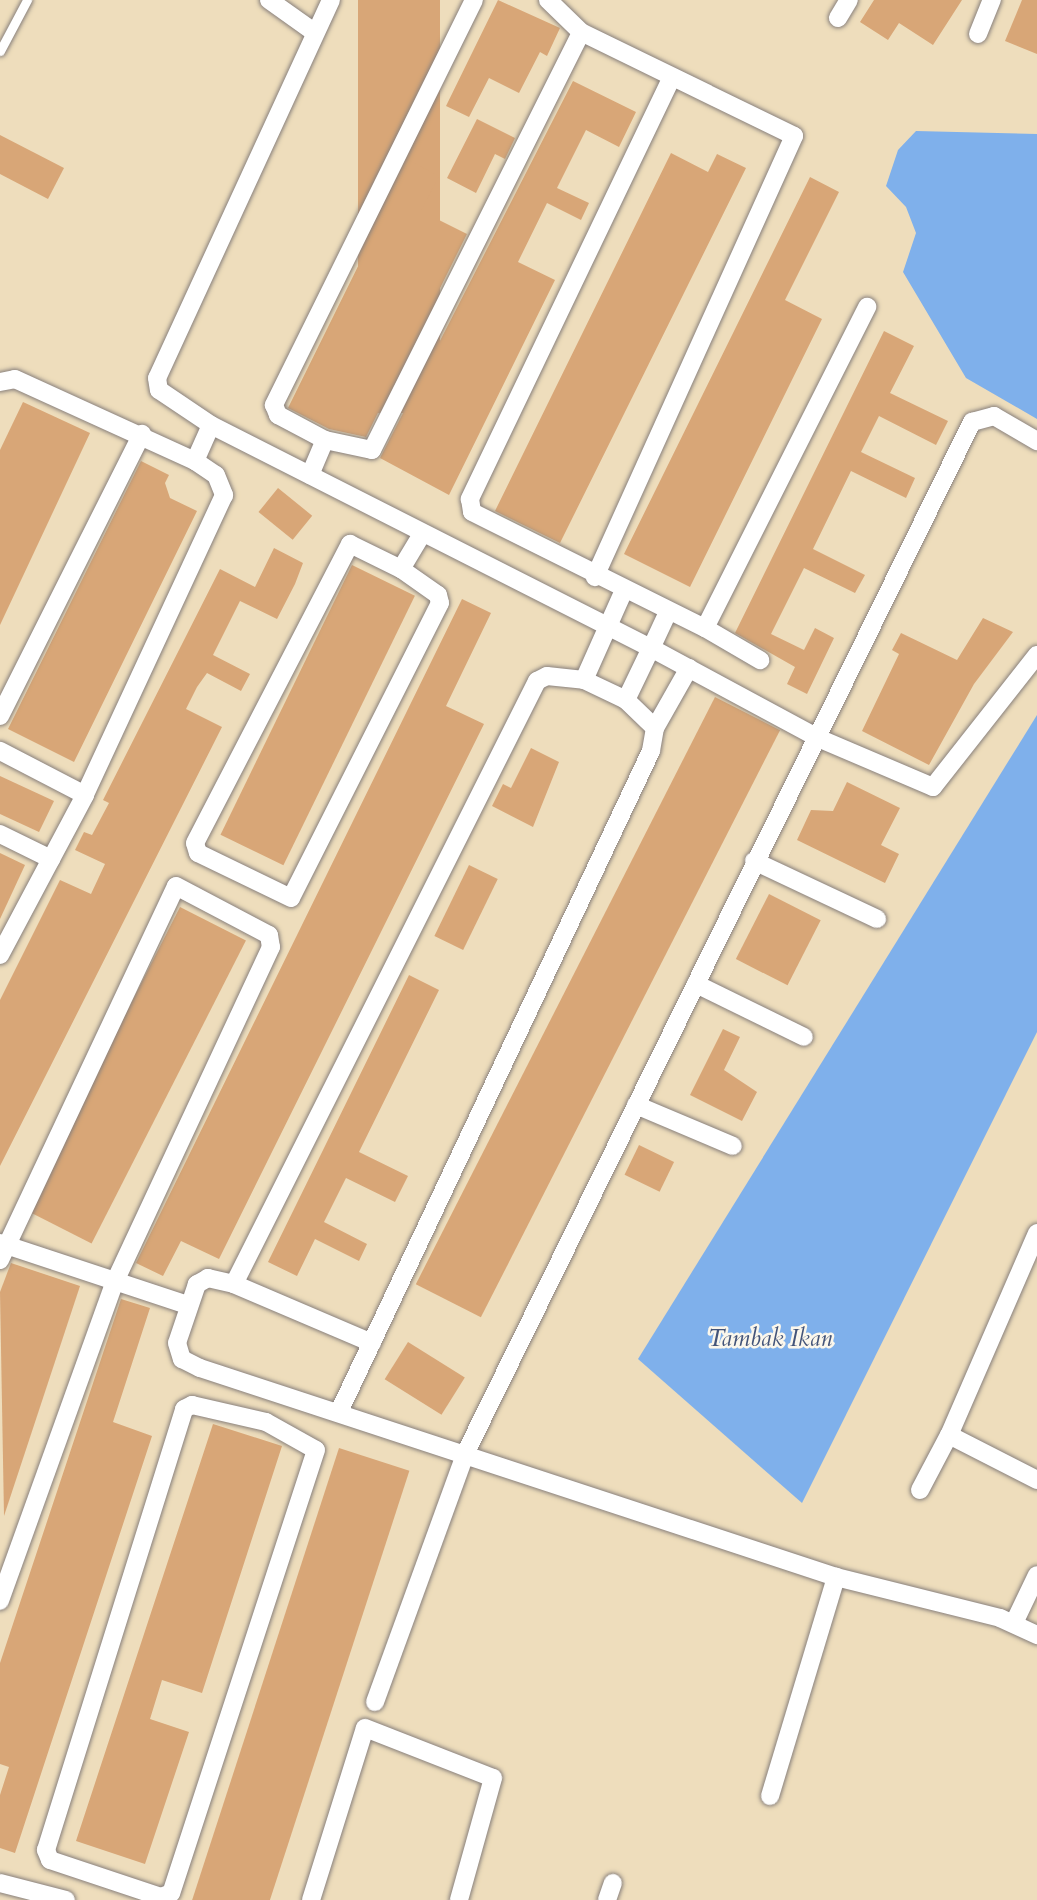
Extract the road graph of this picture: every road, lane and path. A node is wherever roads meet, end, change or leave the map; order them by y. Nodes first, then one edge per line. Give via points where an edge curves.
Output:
1 (27, 0) edge
2 (269, 0) edge
3 (331, 0) edge
4 (474, 0) edge
5 (548, 0) edge
6 (849, 0) edge
7 (992, 0) edge
8 (838, 18) dead end
9 (314, 32) junction
10 (581, 33) junction
11 (978, 34) dead end
12 (0, 51) edge
13 (671, 79) junction
14 (867, 307) dead end
15 (0, 382) edge
16 (211, 425) junction
17 (142, 434) junction
18 (325, 440) junction
19 (1037, 441) edge
20 (195, 461) junction
21 (310, 475) junction
22 (422, 534) junction
23 (401, 569) junction
24 (595, 577) junction
25 (624, 590) junction
26 (668, 612) junction
27 (608, 624) junction
28 (705, 628) junction
29 (651, 648) junction
30 (1037, 655) edge
31 (760, 660) dead end
32 (689, 668) junction
33 (584, 680) junction
34 (626, 700) junction
35 (0, 716) edge
36 (655, 728) junction
37 (818, 738) junction
38 (0, 751) edge
39 (85, 795) junction
40 (0, 834) edge
41 (51, 858) junction
42 (754, 861) junction
43 (877, 919) dead end
44 (0, 955) edge
45 (696, 984) junction
46 (804, 1036) dead end
47 (636, 1105) junction
48 (733, 1146) dead end
49 (1037, 1233) edge
50 (2, 1249) edge
51 (115, 1281) junction
52 (234, 1284) junction
53 (187, 1305) junction
54 (372, 1343) junction
55 (276, 1392) junction
56 (339, 1412) junction
57 (266, 1422) junction
58 (950, 1436) junction
59 (466, 1452) junction
60 (1037, 1480) edge
61 (920, 1490) dead end
62 (1037, 1575) edge
63 (836, 1577) junction
64 (0, 1601) edge
65 (1014, 1623) junction
66 (1037, 1635) edge
67 (375, 1702) dead end
68 (770, 1796) dead end
69 (0, 1883) edge
70 (66, 1900) edge
71 (310, 1900) edge
72 (459, 1900) edge

1 - 12 lane
2 - 9 street
3 - 9 street
4 - 18 street via 274,405 278,415
5 - 10 street
6 - 8 street
7 - 11 street
9 - 16 street via 157,378 159,390
10 - 13 street
10 - 18 street via 372,450
13 - 24 street via 470,499 472,512
13 - 24 street via 790,132 794,144
14 - 28 street
15 - 17 street via 15,379
16 - 20 street
16 - 21 street
17 - 20 street
17 - 35 street
18 - 21 street
19 - 37 street via 993,416 972,422
20 - 39 street via 224,484 223,507
21 - 22 street
22 - 23 street
22 - 27 street
23 - 23 street via 345,545 195,843 198,853 294,897 440,603 438,595
24 - 25 street
25 - 26 street
25 - 27 street
26 - 28 street
26 - 29 street
27 - 29 street
27 - 33 street
28 - 31 street
29 - 32 street
29 - 34 street
30 - 37 street via 939,784 926,785
32 - 36 street
32 - 37 street
33 - 34 street
33 - 52 street via 547,676 537,681
34 - 36 street
36 - 54 street via 646,762
37 - 42 street
38 - 39 street
39 - 41 street
40 - 41 street
41 - 44 street
42 - 43 street
42 - 45 street
45 - 46 street
45 - 47 street
47 - 48 street
47 - 59 street
49 - 58 street
50 - 51 street
50 - 51 street via 176,886 182,885 269,935 271,948
51 - 53 street
51 - 64 street
52 - 53 street via 202,1279
52 - 54 street
53 - 55 street via 177,1343 182,1359
54 - 56 street
55 - 56 street
55 - 57 street
56 - 59 street
57 - 57 street via 192,1405 184,1409 46,1850 50,1860 161,1897 171,1893 315,1458 310,1444
58 - 60 street
58 - 61 street
59 - 63 street
59 - 67 street
62 - 65 street
63 - 65 street
63 - 68 street
65 - 66 street
69 - 70 street
71 - 72 street via 365,1728 493,1778

